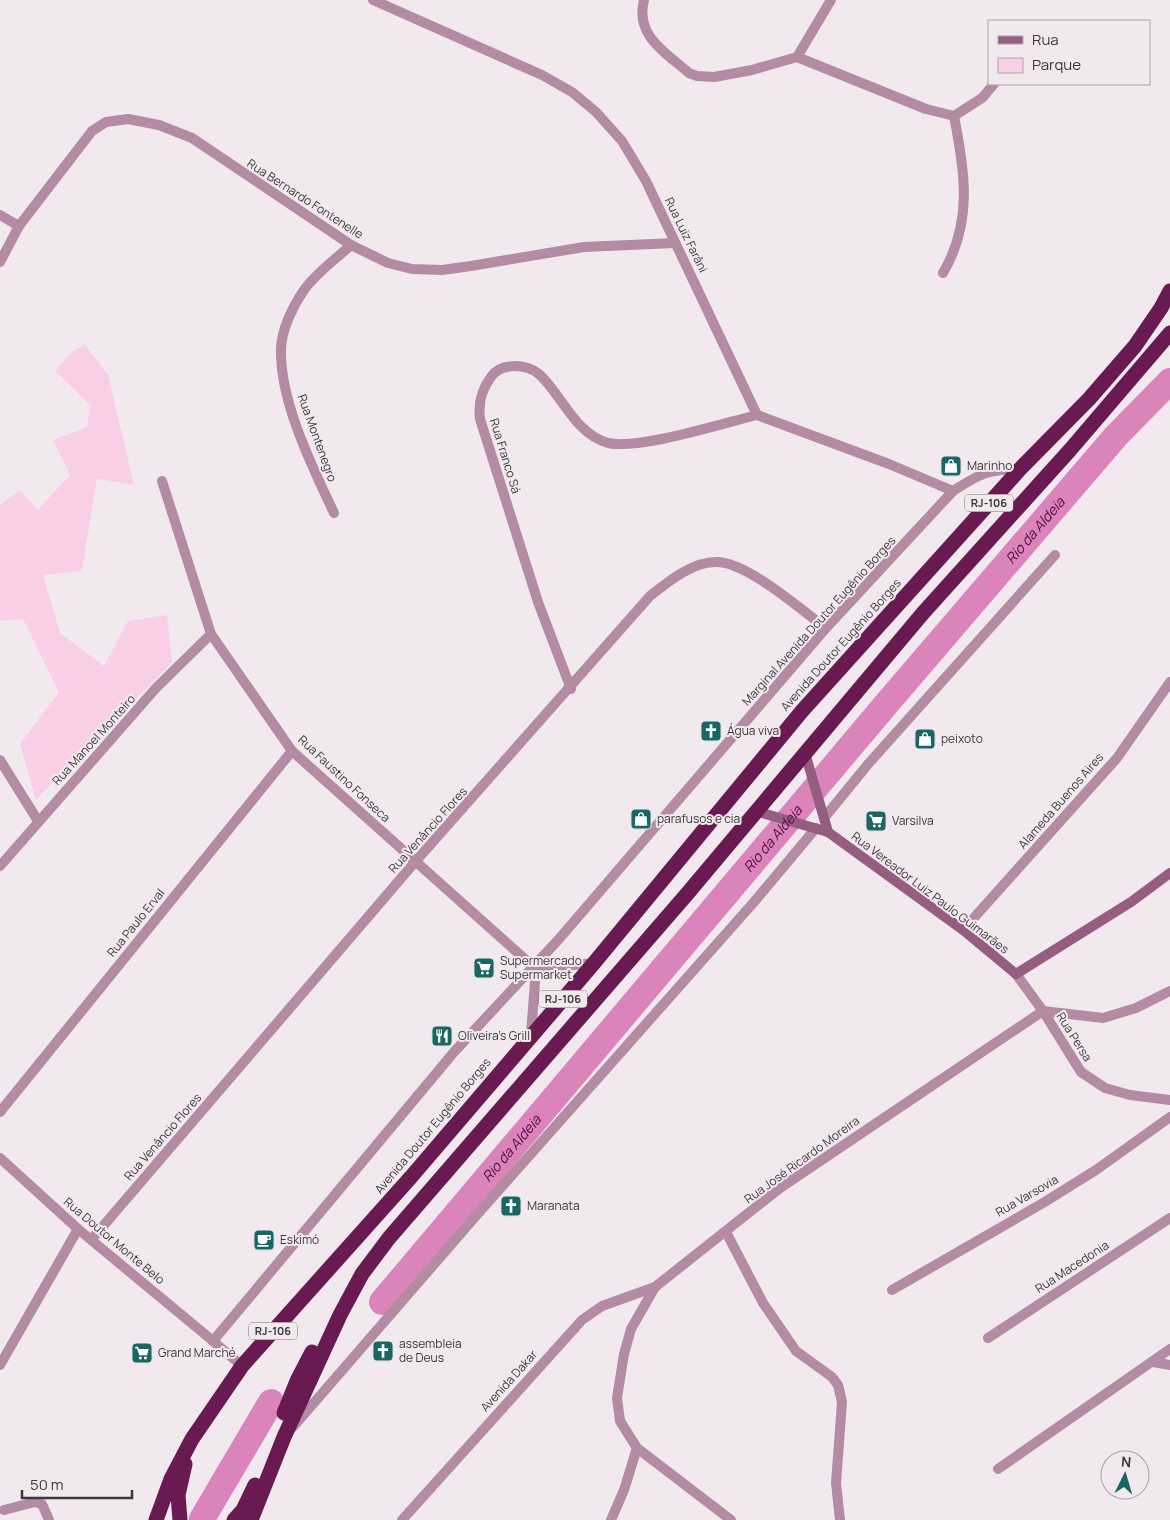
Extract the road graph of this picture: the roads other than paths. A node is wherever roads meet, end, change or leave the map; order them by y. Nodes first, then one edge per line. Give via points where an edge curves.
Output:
1 (373, 0) edge
2 (644, 0) edge
3 (832, 0) edge
4 (797, 57) junction
5 (993, 85) edge
6 (954, 116) junction
7 (0, 215) edge
8 (19, 226) junction
9 (674, 243) junction
10 (351, 245) junction
11 (0, 262) edge
12 (943, 273) dead end
13 (1170, 292) edge
14 (1170, 333) edge
15 (758, 415) junction
16 (1020, 469) junction
17 (162, 481) dead end
18 (953, 491) junction
19 (334, 513) dead end
20 (1055, 556) dead end
21 (826, 628) junction
22 (211, 634) junction
23 (1170, 682) edge
24 (571, 688) junction
25 (292, 751) junction
26 (805, 753) junction
27 (0, 760) edge
28 (755, 811) junction
29 (824, 818) junction
30 (38, 821) junction
31 (812, 827) junction
32 (828, 832) junction
33 (415, 862) junction
34 (0, 866) edge
35 (1170, 873) edge
36 (963, 930) junction
37 (594, 963) junction
38 (535, 968) junction
39 (1016, 974) junction
40 (1170, 991) edge
41 (1043, 1011) junction
42 (531, 1034) junction
43 (1170, 1100) edge
44 (0, 1112) edge
45 (1170, 1117) edge
46 (0, 1158) edge
47 (1170, 1218) edge
48 (78, 1229) junction
49 (726, 1232) junction
50 (92, 1238) junction
51 (362, 1274) junction
52 (655, 1287) junction
53 (892, 1290) dead end
54 (988, 1338) dead end
55 (213, 1341) junction
56 (1170, 1349) edge
57 (1153, 1362) junction
58 (0, 1365) edge
59 (1170, 1365) edge
60 (242, 1366) junction
61 (284, 1437) junction
62 (192, 1439) junction
63 (637, 1448) junction
64 (998, 1469) dead end
65 (4, 1510) dead end
66 (49, 1520) edge
67 (156, 1520) edge
68 (180, 1520) edge
69 (234, 1520) edge
70 (251, 1520) edge
71 (402, 1520) edge
72 (612, 1520) edge
73 (731, 1520) edge
74 (840, 1520) edge

1 - 9 street, Rua Luiz Farâni via 542,74 572,92 596,112 622,141 646,181
2 - 4 street via 641,18 647,34 689,73 697,76 714,77
3 - 4 street
4 - 6 street via 926,109
5 - 6 street via 982,98
6 - 12 street via 964,166 963,220 955,253
7 - 8 street
8 - 10 street, Rua Bernardo Fontenelle via 92,131 106,122 128,120 158,125 192,138
8 - 11 street, Rua Bernardo Fontenelle
9 - 10 street, Rua Bernardo Fontenelle via 584,247 442,270 388,264
9 - 15 street, Rua Luiz Farâni
10 - 19 street, Rua Montenegro via 305,288 285,328 281,349 291,408
13 - 16 highway, Avenida Doutor Eugênio Borges / RJ-106 via 1135,346 1089,399
14 - 26 highway, RJ-106 via 923,613
15 - 18 street
15 - 24 street, Rua Franco Sá via 662,439 608,443 582,427 537,373 513,366 494,372 487,382 478,405 480,419 538,602
16 - 18 street, Marginal Avenida Doutor Eugênio Borges via 996,469 975,476
16 - 37 highway, Avenida Doutor Eugênio Borges / RJ-106 via 802,711
17 - 22 street, Rua Faustino Fonseca
18 - 21 street, Marginal Avenida Doutor Eugênio Borges
20 - 29 street via 869,763
21 - 24 street, Rua Venâncio Flores via 756,577 734,566 718,562 698,566 674,577 650,596
21 - 38 street, Marginal Avenida Doutor Eugênio Borges
22 - 25 street, Rua Faustino Fonseca
22 - 30 street, Rua Manoel Monteiro via 156,688
23 - 36 street, Alameda Buenos Aires via 1116,758
24 - 33 street, Rua Venâncio Flores
25 - 33 street, Rua Faustino Fonseca
25 - 44 street, Rua Paulo Erval
26 - 28 highway, RJ-106
26 - 29 street
27 - 30 street
28 - 31 street
28 - 51 highway, RJ-106
29 - 32 street
30 - 34 street, Rua Manoel Monteiro
31 - 32 street
31 - 61 street via 754,902
32 - 36 street, Rua Vereador Luiz Paulo Guimarães
33 - 38 street, Rua Faustino Fonseca
33 - 50 street, Rua Venâncio Flores
35 - 39 street via 1131,902
36 - 39 street, Rua Vereador Luiz Paulo Guimarães
37 - 38 street
37 - 42 highway, Avenida Doutor Eugênio Borges / RJ-106
38 - 42 street
38 - 55 street, Marginal Avenida Doutor Eugênio Borges via 454,1052
39 - 41 street, Rua Vereador Luiz Paulo Guimarães
40 - 41 street via 1136,1008 1103,1018
41 - 43 street, Rua Persa via 1081,1072 1090,1079 1113,1090
41 - 49 street, Rua José Ricardo Moreira via 780,1188
42 - 60 highway, Avenida Doutor Eugênio Borges / RJ-106 via 410,1177
45 - 53 street, Rua Varsovia via 1096,1170
46 - 48 street, Rua Doutor Monte Belo
47 - 54 street, Rua Macedonia
48 - 50 street, Rua Doutor Monte Belo
48 - 58 street
49 - 52 street, Rua José Ricardo Moreira
49 - 74 street via 764,1303 796,1351 838,1385 842,1402 836,1483
50 - 55 street, Rua Doutor Monte Belo
51 - 61 highway, RJ-106 via 317,1362
51 - 69 highway via 341,1296 297,1381 243,1510
52 - 63 street via 631,1329 617,1398 620,1421
52 - 71 street, Avenida Dakar via 602,1306 582,1320
55 - 60 street
56 - 57 street
57 - 59 street
57 - 64 street
60 - 62 highway, Avenida Doutor Eugênio Borges / RJ-106
61 - 70 highway, RJ-106
62 - 67 highway, Avenida Doutor Eugênio Borges / RJ-106 via 171,1479
62 - 68 highway via 178,1495
63 - 72 street
63 - 73 street
65 - 66 street via 35,1502 42,1504

